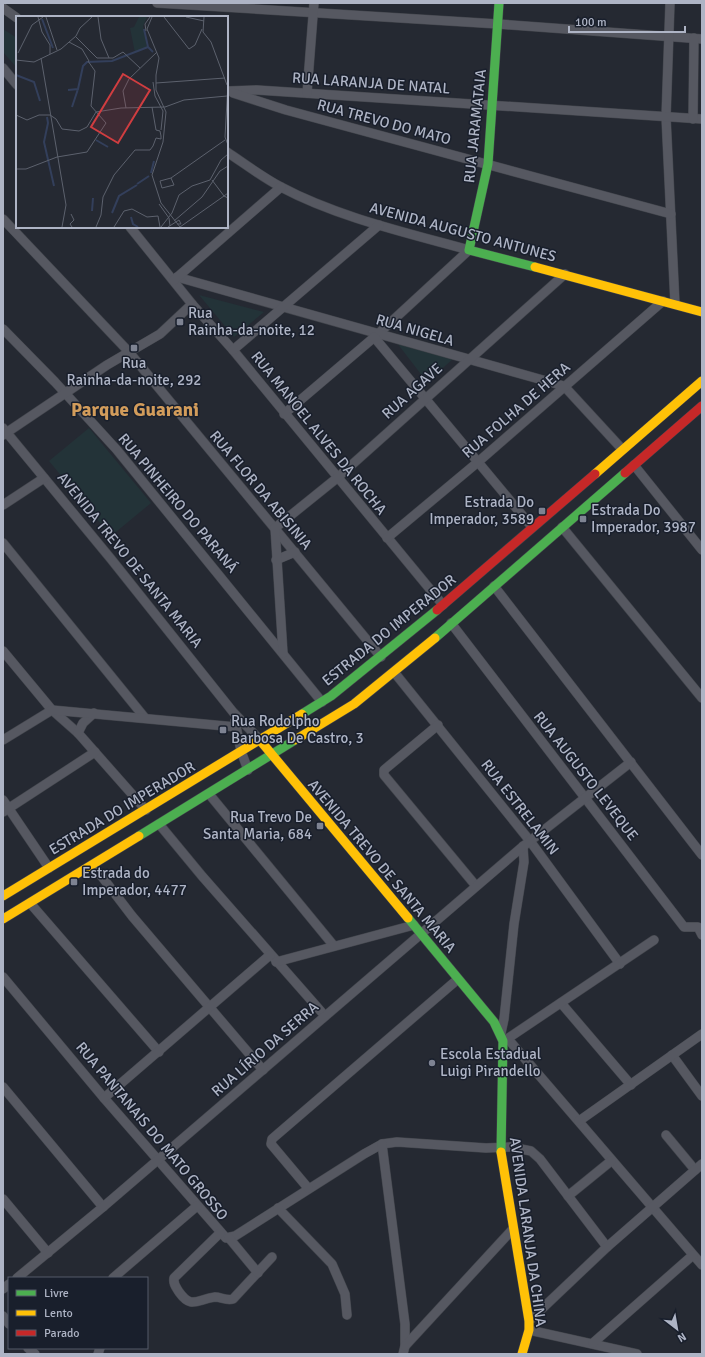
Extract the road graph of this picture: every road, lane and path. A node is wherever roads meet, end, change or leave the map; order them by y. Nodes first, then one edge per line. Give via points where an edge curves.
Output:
1 (157, 3) edge
2 (314, 3) edge
3 (499, 3) edge
4 (670, 3) edge
5 (3, 8) edge
6 (314, 13) junction
7 (16, 17) edge
8 (498, 24) junction
9 (668, 36) junction
10 (698, 39) edge
11 (3, 68) edge
12 (16, 84) edge
13 (228, 93) edge
14 (307, 93) junction
15 (492, 104) junction
16 (666, 117) junction
17 (698, 119) edge
18 (228, 153) edge
19 (488, 164) junction
20 (281, 187) junction
21 (670, 214) junction
22 (3, 219) edge
23 (379, 225) junction
24 (131, 228) edge
25 (469, 250) junction
26 (565, 274) junction
27 (175, 279) junction
28 (663, 301) junction
29 (192, 304) junction
30 (675, 304) junction
31 (282, 306) junction
32 (702, 312) edge
33 (3, 329) edge
34 (376, 335) junction
35 (233, 350) junction
36 (130, 352) junction
37 (468, 359) junction
38 (702, 381) edge
39 (564, 386) junction
40 (65, 392) junction
41 (425, 398) junction
42 (702, 406) edge
43 (284, 414) junction
44 (4, 432) edge
45 (622, 449) junction
46 (478, 462) junction
47 (634, 465) junction
48 (44, 478) junction
49 (337, 478) junction
50 (3, 505) edge
51 (532, 527) junction
52 (562, 527) junction
53 (275, 528) junction
54 (387, 538) junction
55 (3, 543) edge
56 (702, 550) edge
57 (295, 552) junction
58 (276, 560) junction
59 (494, 586) junction
60 (443, 605) junction
61 (451, 623) junction
62 (3, 651) edge
63 (283, 653) junction
64 (381, 657) junction
65 (394, 672) junction
66 (702, 698) edge
67 (322, 702) junction
68 (52, 710) junction
69 (233, 712) junction
70 (94, 713) junction
71 (146, 718) junction
72 (438, 725) junction
73 (236, 727) junction
74 (78, 733) junction
75 (3, 740) edge
76 (259, 740) junction
77 (241, 751) junction
78 (95, 752) junction
79 (272, 755) junction
80 (631, 762) junction
81 (257, 765) junction
82 (248, 770) junction
83 (209, 794) junction
84 (586, 798) junction
85 (3, 800) edge
86 (6, 810) edge
87 (146, 810) junction
88 (160, 824) junction
89 (527, 843) junction
90 (702, 855) edge
91 (93, 865) junction
92 (49, 868) junction
93 (476, 886) junction
94 (3, 896) edge
95 (30, 903) junction
96 (3, 919) edge
97 (414, 925) junction
98 (422, 934) junction
99 (702, 935) edge
100 (654, 940) dead end
101 (334, 946) junction
102 (273, 958) junction
103 (620, 964) junction
104 (3, 976) edge
105 (458, 979) junction
106 (561, 1003) junction
107 (210, 1008) junction
108 (325, 1016) junction
109 (702, 1034) edge
110 (504, 1038) junction
111 (159, 1052) junction
112 (672, 1055) junction
113 (262, 1070) junction
114 (630, 1084) junction
115 (3, 1087) edge
116 (702, 1096) edge
117 (104, 1098) junction
118 (579, 1121) junction
119 (666, 1135) dead end
120 (382, 1144) junction
121 (500, 1147) junction
122 (158, 1160) junction
123 (611, 1161) junction
124 (702, 1164) edge
125 (694, 1170) junction
126 (308, 1188) junction
127 (568, 1196) junction
128 (3, 1199) edge
129 (197, 1206) junction
130 (103, 1207) junction
131 (652, 1207) junction
132 (278, 1208) junction
133 (512, 1230) junction
134 (220, 1233) junction
135 (229, 1238) junction
136 (608, 1247) junction
137 (48, 1253) junction
138 (692, 1254) junction
139 (272, 1257) dead end
140 (702, 1265) edge
141 (258, 1273) junction
142 (18, 1277) edge
143 (114, 1277) edge
144 (347, 1315) dead end
145 (529, 1325) junction
146 (593, 1343) junction
147 (404, 1350) edge
148 (610, 1351) edge
149 (522, 1354) edge
150 (637, 1354) edge

1 - 6 street
2 - 6 street
3 - 8 main road, RUA JARAMATAIA
4 - 9 street
5 - 7 street
6 - 8 street
6 - 14 street
8 - 9 street
8 - 15 main road, RUA JARAMATAIA
9 - 10 street
9 - 16 street
10 - 17 street
11 - 12 street
13 - 14 street, RUA LARANJA DE NATAL via 257,90
13 - 19 street, RUA TREVO DO MATO
14 - 15 street, RUA LARANJA DE NATAL
15 - 16 street, RUA LARANJA DE NATAL
15 - 19 main road, RUA JARAMATAIA
16 - 17 street, RUA LARANJA DE NATAL
16 - 21 street
18 - 20 street, AVENIDA AUGUSTO ANTUNES
19 - 21 street, RUA TREVO DO MATO
19 - 25 main road, RUA JARAMATAIA
20 - 23 street, AVENIDA AUGUSTO ANTUNES
20 - 27 street
21 - 30 street
22 - 36 street, RUA FLOR DA ABISINIA
23 - 25 street, AVENIDA AUGUSTO ANTUNES
23 - 31 street
24 - 27 street, RUA MANOEL ALVES DA ROCHA
25 - 26 main road, AVENIDA AUGUSTO ANTUNES
25 - 34 street
26 - 28 main road, AVENIDA AUGUSTO ANTUNES
26 - 37 street, RUA AGAVE
27 - 29 street, RUA MANOEL ALVES DA ROCHA
27 - 31 street, RUA NIGELA
28 - 30 main road, AVENIDA AUGUSTO ANTUNES
28 - 39 street, RUA FOLHA DE HERA
29 - 35 street, RUA MANOEL ALVES DA ROCHA
29 - 36 street via 160,334
30 - 32 main road, AVENIDA AUGUSTO ANTUNES
31 - 34 street, RUA NIGELA
31 - 35 street
33 - 40 street, RUA PINHEIRO DO PARANÁ
34 - 37 street, RUA NIGELA
34 - 41 street
34 - 43 street
35 - 43 street, RUA MANOEL ALVES DA ROCHA
36 - 40 street
36 - 53 street, RUA FLOR DA ABISINIA
37 - 39 street, RUA NIGELA
37 - 41 street, RUA AGAVE
38 - 45 main road, ESTRADA DO IMPERADOR
39 - 45 street
39 - 46 street, RUA FOLHA DE HERA
40 - 44 street
40 - 63 street, RUA PINHEIRO DO PARANÁ via 141,478
41 - 46 street
41 - 49 street, RUA AGAVE
42 - 47 main road
43 - 49 street, RUA MANOEL ALVES DA ROCHA
44 - 48 street, AVENIDA TREVO DE SANTA MARIA
45 - 51 main road, ESTRADA DO IMPERADOR
46 - 51 street
46 - 54 street, RUA FOLHA DE HERA
47 - 52 main road
47 - 56 street
48 - 50 street
48 - 69 street, AVENIDA TREVO DE SANTA MARIA
49 - 53 street, RUA AGAVE
49 - 54 street, RUA MANOEL ALVES DA ROCHA
51 - 60 main road, ESTRADA DO IMPERADOR
52 - 59 main road
52 - 66 street
53 - 57 street, RUA FLOR DA ABISINIA
53 - 58 street
54 - 60 street, RUA MANOEL ALVES DA ROCHA
55 - 71 street
57 - 58 street
57 - 64 street, RUA FLOR DA ABISINIA
58 - 63 street
59 - 61 main road
59 - 80 street
60 - 64 main road, ESTRADA DO IMPERADOR
61 - 65 main road
61 - 84 street, RUA AUGUSTO LEVEQUE
62 - 68 street
63 - 67 street, RUA PINHEIRO DO PARANÁ
64 - 67 main road, ESTRADA DO IMPERADOR
65 - 72 street, RUA ESTRELAMIN
65 - 79 main road via 354,704
67 - 76 main road, ESTRADA DO IMPERADOR
68 - 70 street
68 - 74 street
68 - 75 street
69 - 73 street, AVENIDA TREVO DE SANTA MARIA
69 - 76 street, AVENIDA TREVO DE SANTA MARIA
70 - 71 street
70 - 74 street via 82,722
71 - 73 street
72 - 89 street, RUA ESTRELAMIN
72 - 93 street via 384,770 384,775
73 - 77 street, AVENIDA TREVO DE SANTA MARIA
74 - 78 street
76 - 77 main road, ESTRADA DO IMPERADOR
76 - 79 main road, AVENIDA TREVO DE SANTA MARIA
76 - 81 main road
77 - 82 street, AVENIDA TREVO DE SANTA MARIA
77 - 87 main road, ESTRADA DO IMPERADOR
78 - 86 street
78 - 87 street
79 - 81 main road
79 - 97 main road, AVENIDA TREVO DE SANTA MARIA
80 - 84 street, RUA LÍRIO DA SERRA
80 - 90 street
81 - 82 main road
82 - 83 main road
83 - 88 main road
83 - 101 street
84 - 89 street, RUA LÍRIO DA SERRA
84 - 99 street, RUA AUGUSTO LEVEQUE via 686,928 698,927
85 - 86 street
86 - 92 street
87 - 92 main road, ESTRADA DO IMPERADOR
88 - 91 main road
88 - 102 street
89 - 93 street, RUA LÍRIO DA SERRA
89 - 103 street, RUA ESTRELAMIN
89 - 110 street via 514,924
91 - 95 main road
91 - 107 street via 132,916
92 - 94 main road, ESTRADA DO IMPERADOR
93 - 98 street, RUA LÍRIO DA SERRA
95 - 96 main road
95 - 111 street
97 - 98 main road, AVENIDA TREVO DE SANTA MARIA
97 - 101 street
98 - 105 main road, AVENIDA TREVO DE SANTA MARIA
98 - 108 street, RUA LÍRIO DA SERRA
100 - 103 street
101 - 102 street
102 - 107 street
102 - 108 street
103 - 106 street
104 - 117 street, RUA PANTANAIS DO MATO GROSSO
105 - 110 main road, AVENIDA TREVO DE SANTA MARIA
105 - 126 street via 272,1139 271,1144
106 - 110 street
106 - 114 street
107 - 111 street
107 - 113 street
108 - 113 street, RUA LÍRIO DA SERRA
109 - 112 street
110 - 118 street, AVENIDA TREVO DE SANTA MARIA
110 - 121 main road, AVENIDA LARANJA DA CHINA
111 - 117 street
112 - 114 street
112 - 116 street
113 - 122 street, RUA LÍRIO DA SERRA
114 - 118 street
115 - 130 street
117 - 122 street, RUA PANTANAIS DO MATO GROSSO
118 - 123 street, AVENIDA TREVO DE SANTA MARIA
119 - 125 street
120 - 121 street, RUA PANTANAIS DO MATO GROSSO via 397,1142
120 - 126 street, RUA PANTANAIS DO MATO GROSSO
120 - 147 street via 405,1324
121 - 127 street, RUA PANTANAIS DO MATO GROSSO via 518,1148 535,1154
121 - 133 main road, AVENIDA LARANJA DA CHINA
122 - 129 street, RUA PANTANAIS DO MATO GROSSO
122 - 130 street, RUA LÍRIO DA SERRA
123 - 127 street
123 - 131 street, AVENIDA TREVO DE SANTA MARIA
124 - 125 street
125 - 131 street
126 - 132 street, RUA PANTANAIS DO MATO GROSSO
127 - 136 street, RUA PANTANAIS DO MATO GROSSO
128 - 137 street
129 - 134 street, RUA PANTANAIS DO MATO GROSSO
129 - 143 street
130 - 137 street, RUA LÍRIO DA SERRA
131 - 136 street
131 - 138 street, AVENIDA TREVO DE SANTA MARIA
132 - 135 street, RUA PANTANAIS DO MATO GROSSO
132 - 144 street via 332,1264 345,1294
133 - 145 main road, AVENIDA LARANJA DA CHINA
133 - 147 street
134 - 135 street, RUA PANTANAIS DO MATO GROSSO
134 - 141 street via 174,1278 174,1284 185,1301 189,1303 214,1297 233,1299
135 - 141 street
136 - 145 street
137 - 142 street, RUA LÍRIO DA SERRA
138 - 140 street, AVENIDA TREVO DE SANTA MARIA
138 - 146 street
139 - 141 street
145 - 146 street
145 - 149 main road, AVENIDA LARANJA DA CHINA
146 - 148 street
148 - 150 street

